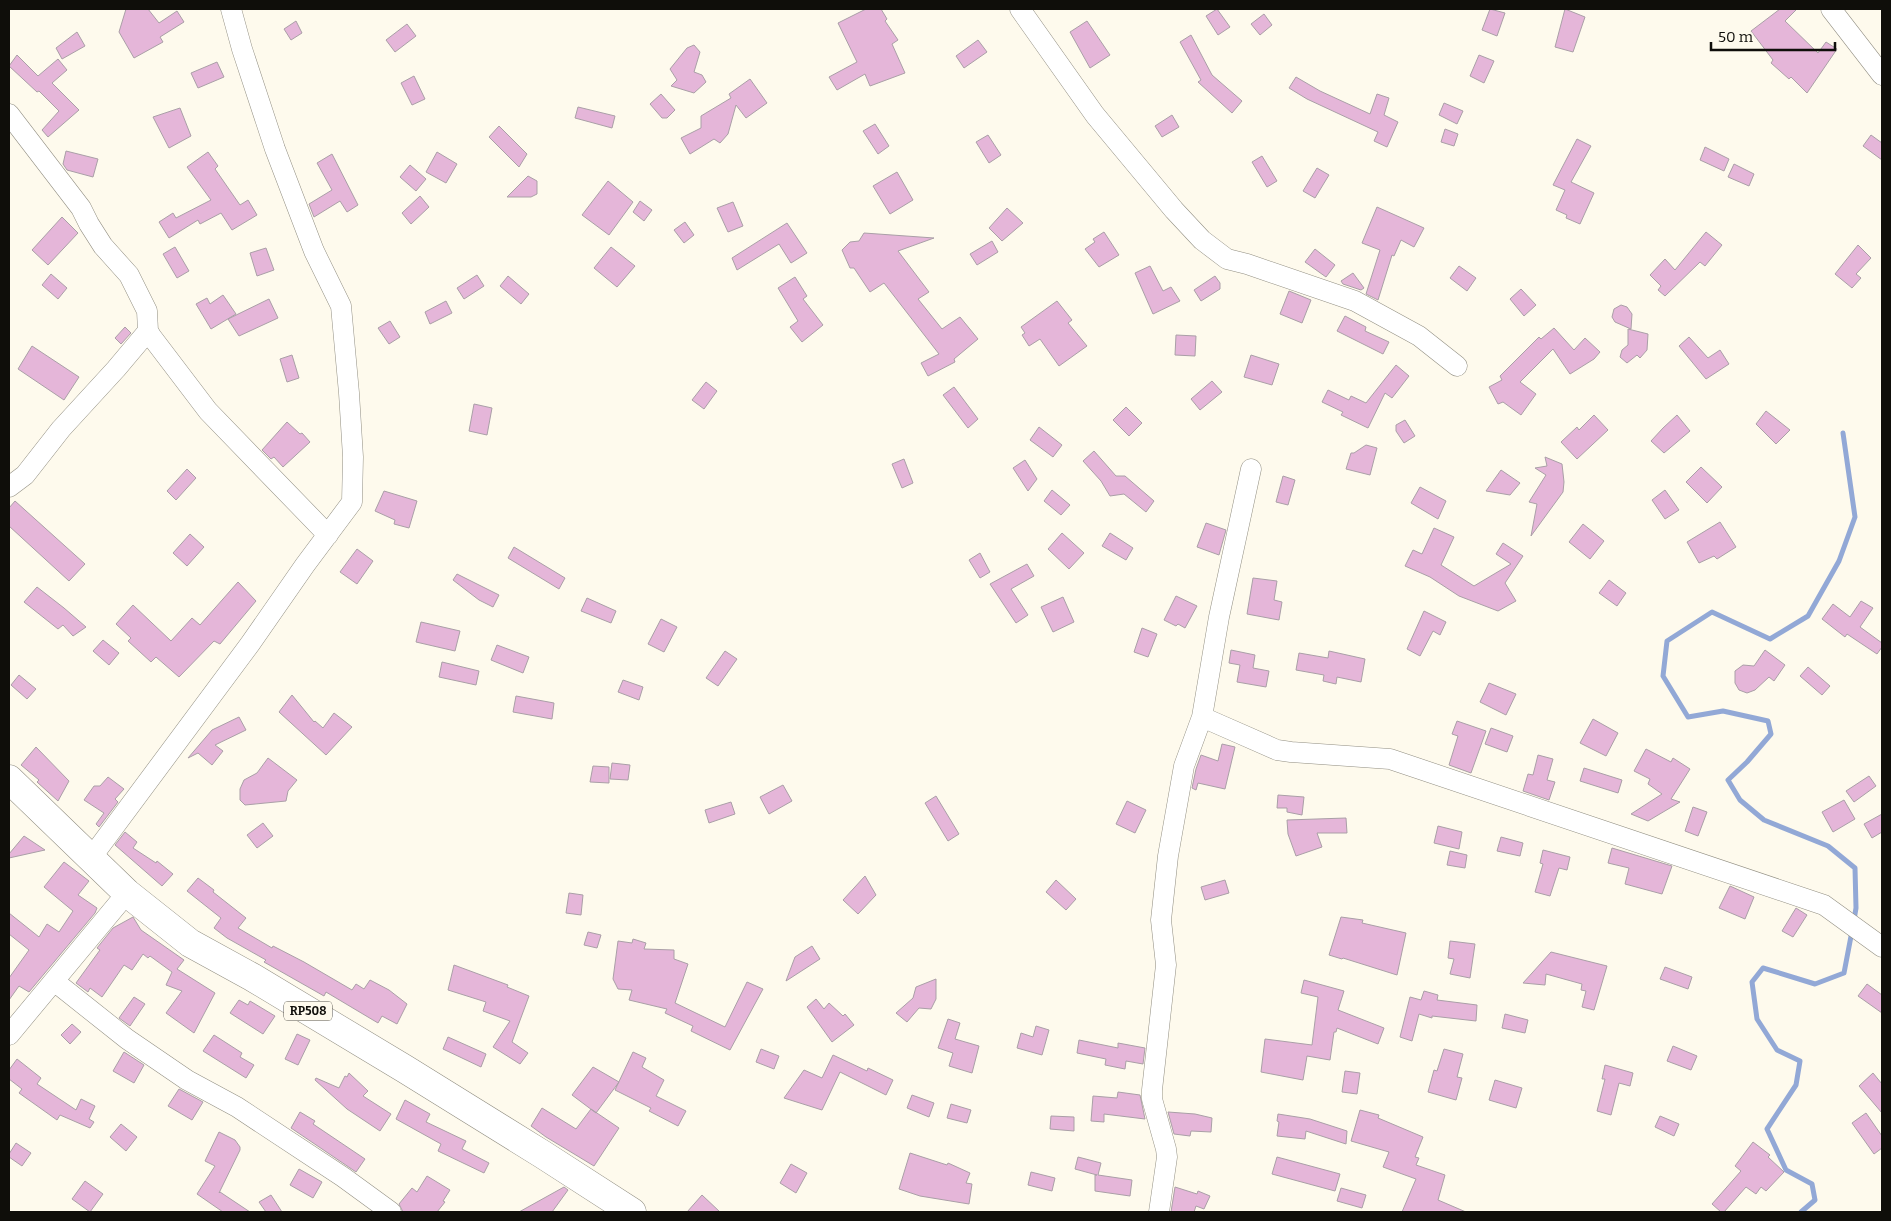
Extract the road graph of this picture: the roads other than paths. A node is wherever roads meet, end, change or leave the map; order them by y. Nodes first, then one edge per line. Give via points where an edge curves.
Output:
1 (231, 9) edge
2 (1020, 9) edge
3 (1831, 9) edge
4 (1882, 75) edge
5 (9, 114) edge
6 (148, 331) junction
7 (1458, 366) dead end
8 (1251, 468) dead end
9 (9, 487) edge
10 (328, 535) junction
11 (1202, 717) junction
12 (9, 779) edge
13 (91, 858) junction
14 (127, 893) junction
15 (1882, 947) edge
16 (54, 981) junction
17 (9, 1034) edge
18 (391, 1212) edge
19 (632, 1212) edge
20 (1159, 1212) edge

1 - 10 street via 275,149 314,252 341,306 352,450 352,502
2 - 7 street via 1096,115 1202,240 1227,259 1355,301 1419,336
3 - 4 street
5 - 6 street via 81,208 103,246 129,275 147,311
6 - 9 street via 61,429 25,475
6 - 10 street via 208,412
8 - 11 street via 1219,617
10 - 13 street
11 - 15 street via 1277,750 1390,759 1824,905
11 - 20 street via 1184,766 1168,856 1161,920 1166,965 1152,1090 1167,1157
12 - 13 main road, RP508
13 - 14 main road, RP508
14 - 16 street
14 - 19 main road, RP508 via 190,943 404,1069
16 - 17 street
16 - 18 street via 127,1039 327,1166

